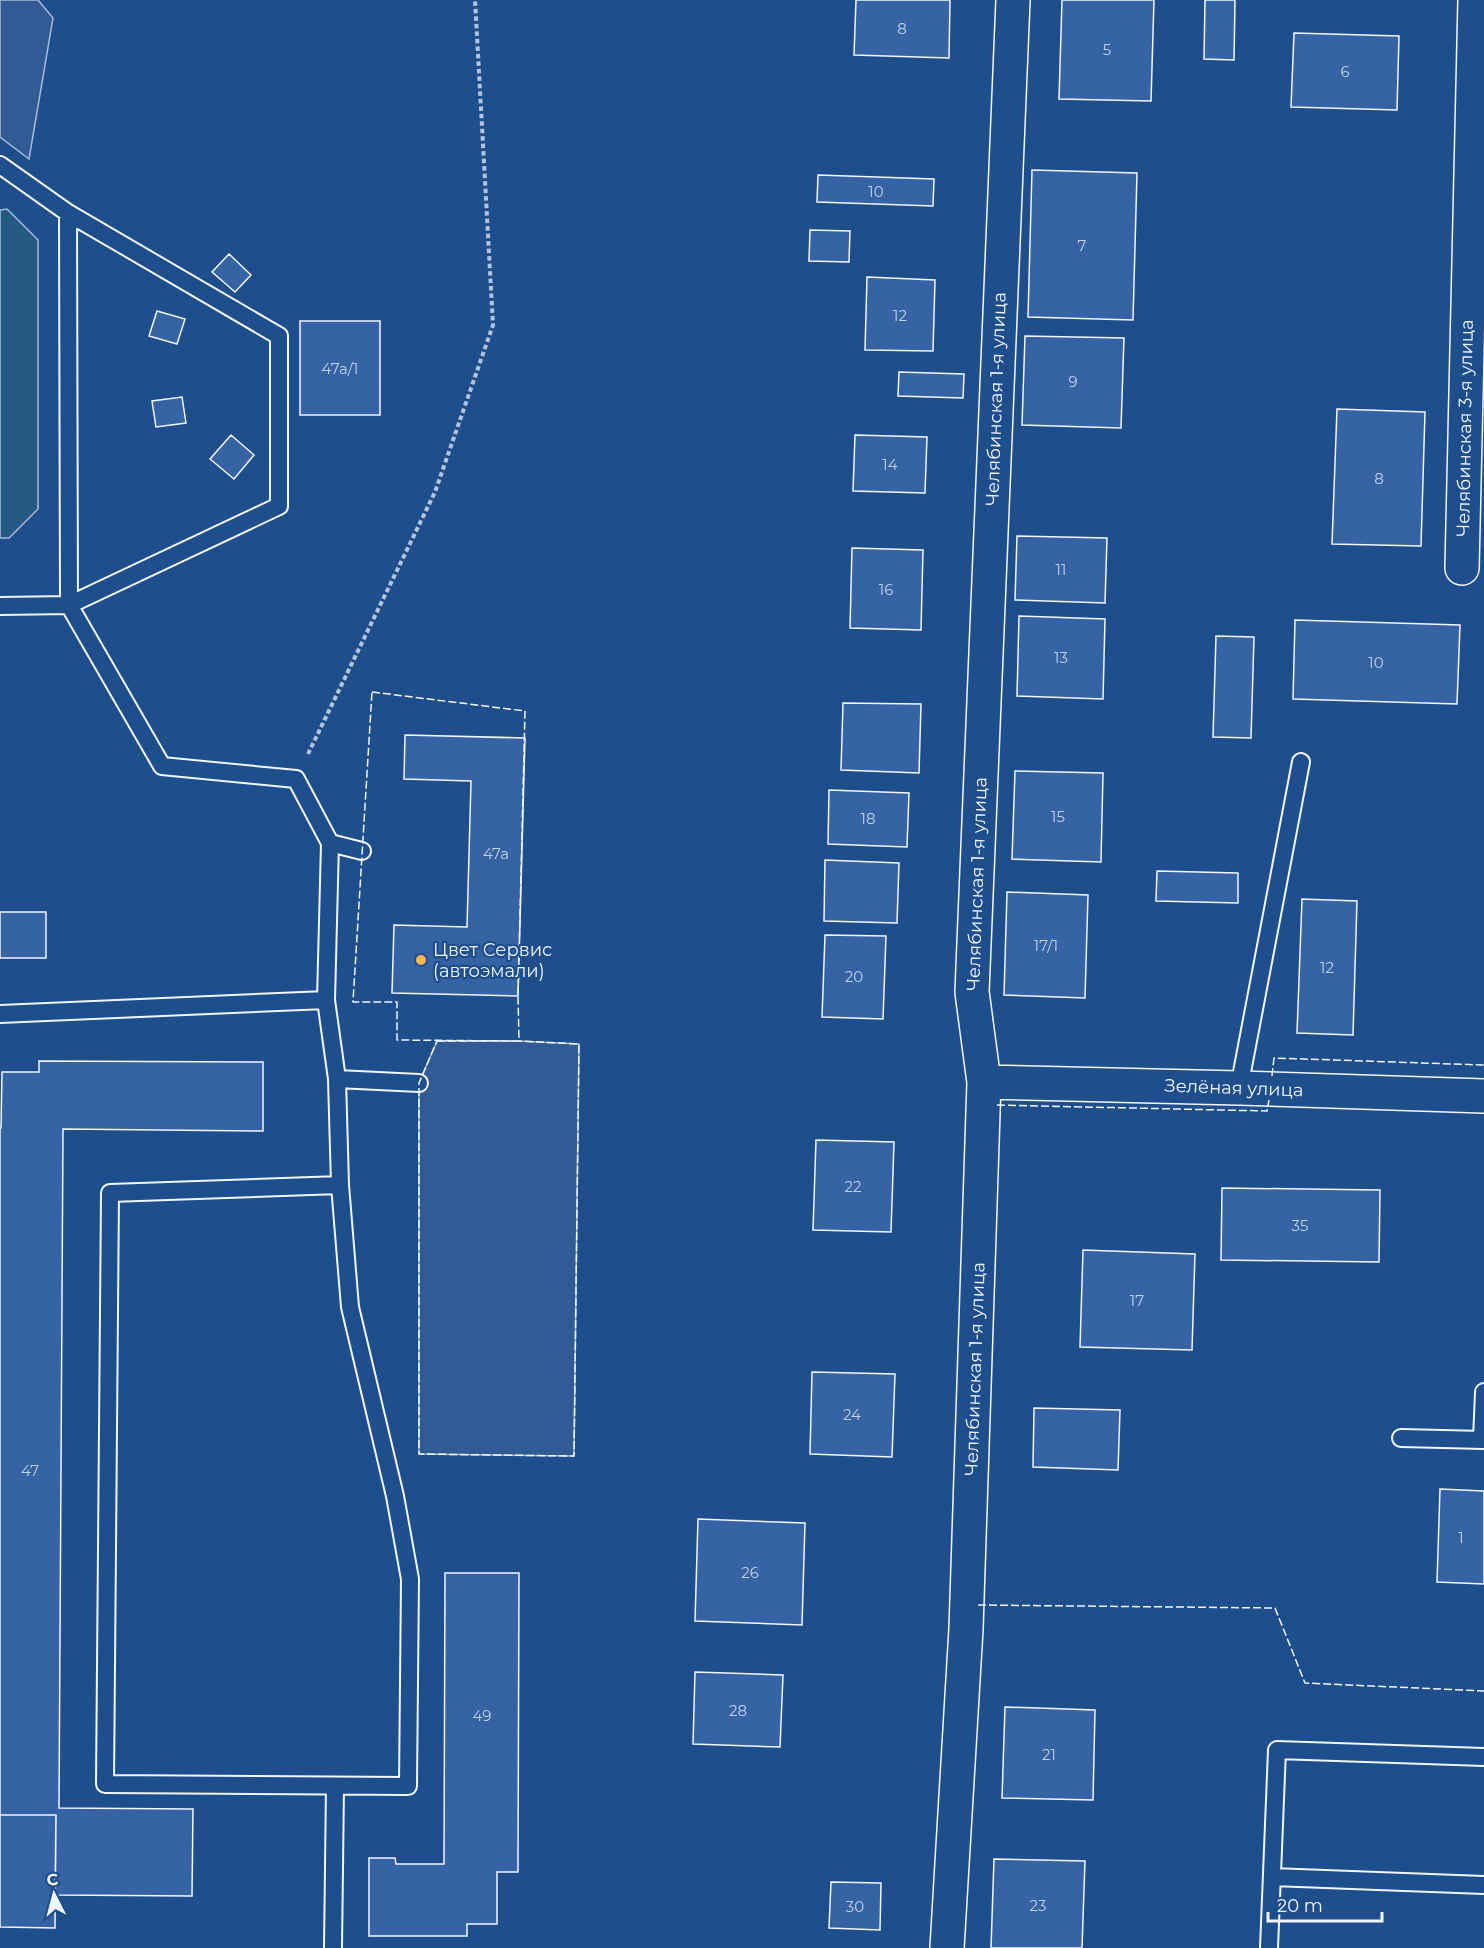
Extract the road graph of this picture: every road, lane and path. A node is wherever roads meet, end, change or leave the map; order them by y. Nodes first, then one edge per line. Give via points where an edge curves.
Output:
1 (475, 0) edge
2 (1013, 0) edge
3 (1475, 0) edge
4 (0, 165) edge
5 (69, 213) junction
6 (1462, 568) dead end
7 (69, 605) junction
8 (0, 606) edge
9 (1301, 762) dead end
10 (296, 779) junction
11 (330, 843) junction
12 (362, 851) dead end
13 (326, 1000) junction
14 (0, 1014) edge
15 (337, 1079) junction
16 (984, 1082) junction
17 (419, 1083) dead end
18 (1239, 1088) junction
19 (1484, 1096) edge
20 (340, 1185) junction
21 (1484, 1392) edge
22 (1401, 1438) dead end
23 (1483, 1440) edge
24 (1484, 1757) edge
25 (335, 1786) junction
26 (1272, 1877) junction
27 (1484, 1885) edge
28 (333, 1948) edge
29 (947, 1948) edge
30 (1269, 1948) edge

1 - 10 path via 493,325 435,492
2 - 16 street, Челябинская 1-я улица via 972,992
3 - 6 street, Челябинская 3-я улица
4 - 5 lane
5 - 7 lane
5 - 7 lane via 279,336 279,506
7 - 8 lane
7 - 10 lane via 162,766
9 - 18 lane
10 - 11 lane
11 - 12 lane
11 - 13 lane
13 - 14 lane
13 - 15 lane
15 - 17 lane
15 - 20 lane
16 - 18 street, Зелёная улица
16 - 29 street, Челябинская 1-я улица via 965,1640
18 - 19 street, Зелёная улица
20 - 25 lane via 350,1307 395,1496 410,1590 408,1786
20 - 25 lane via 110,1193 105,1760 105,1784
21 - 23 lane
22 - 23 lane
24 - 26 lane via 1277,1750
25 - 28 lane
26 - 27 lane
26 - 30 lane

